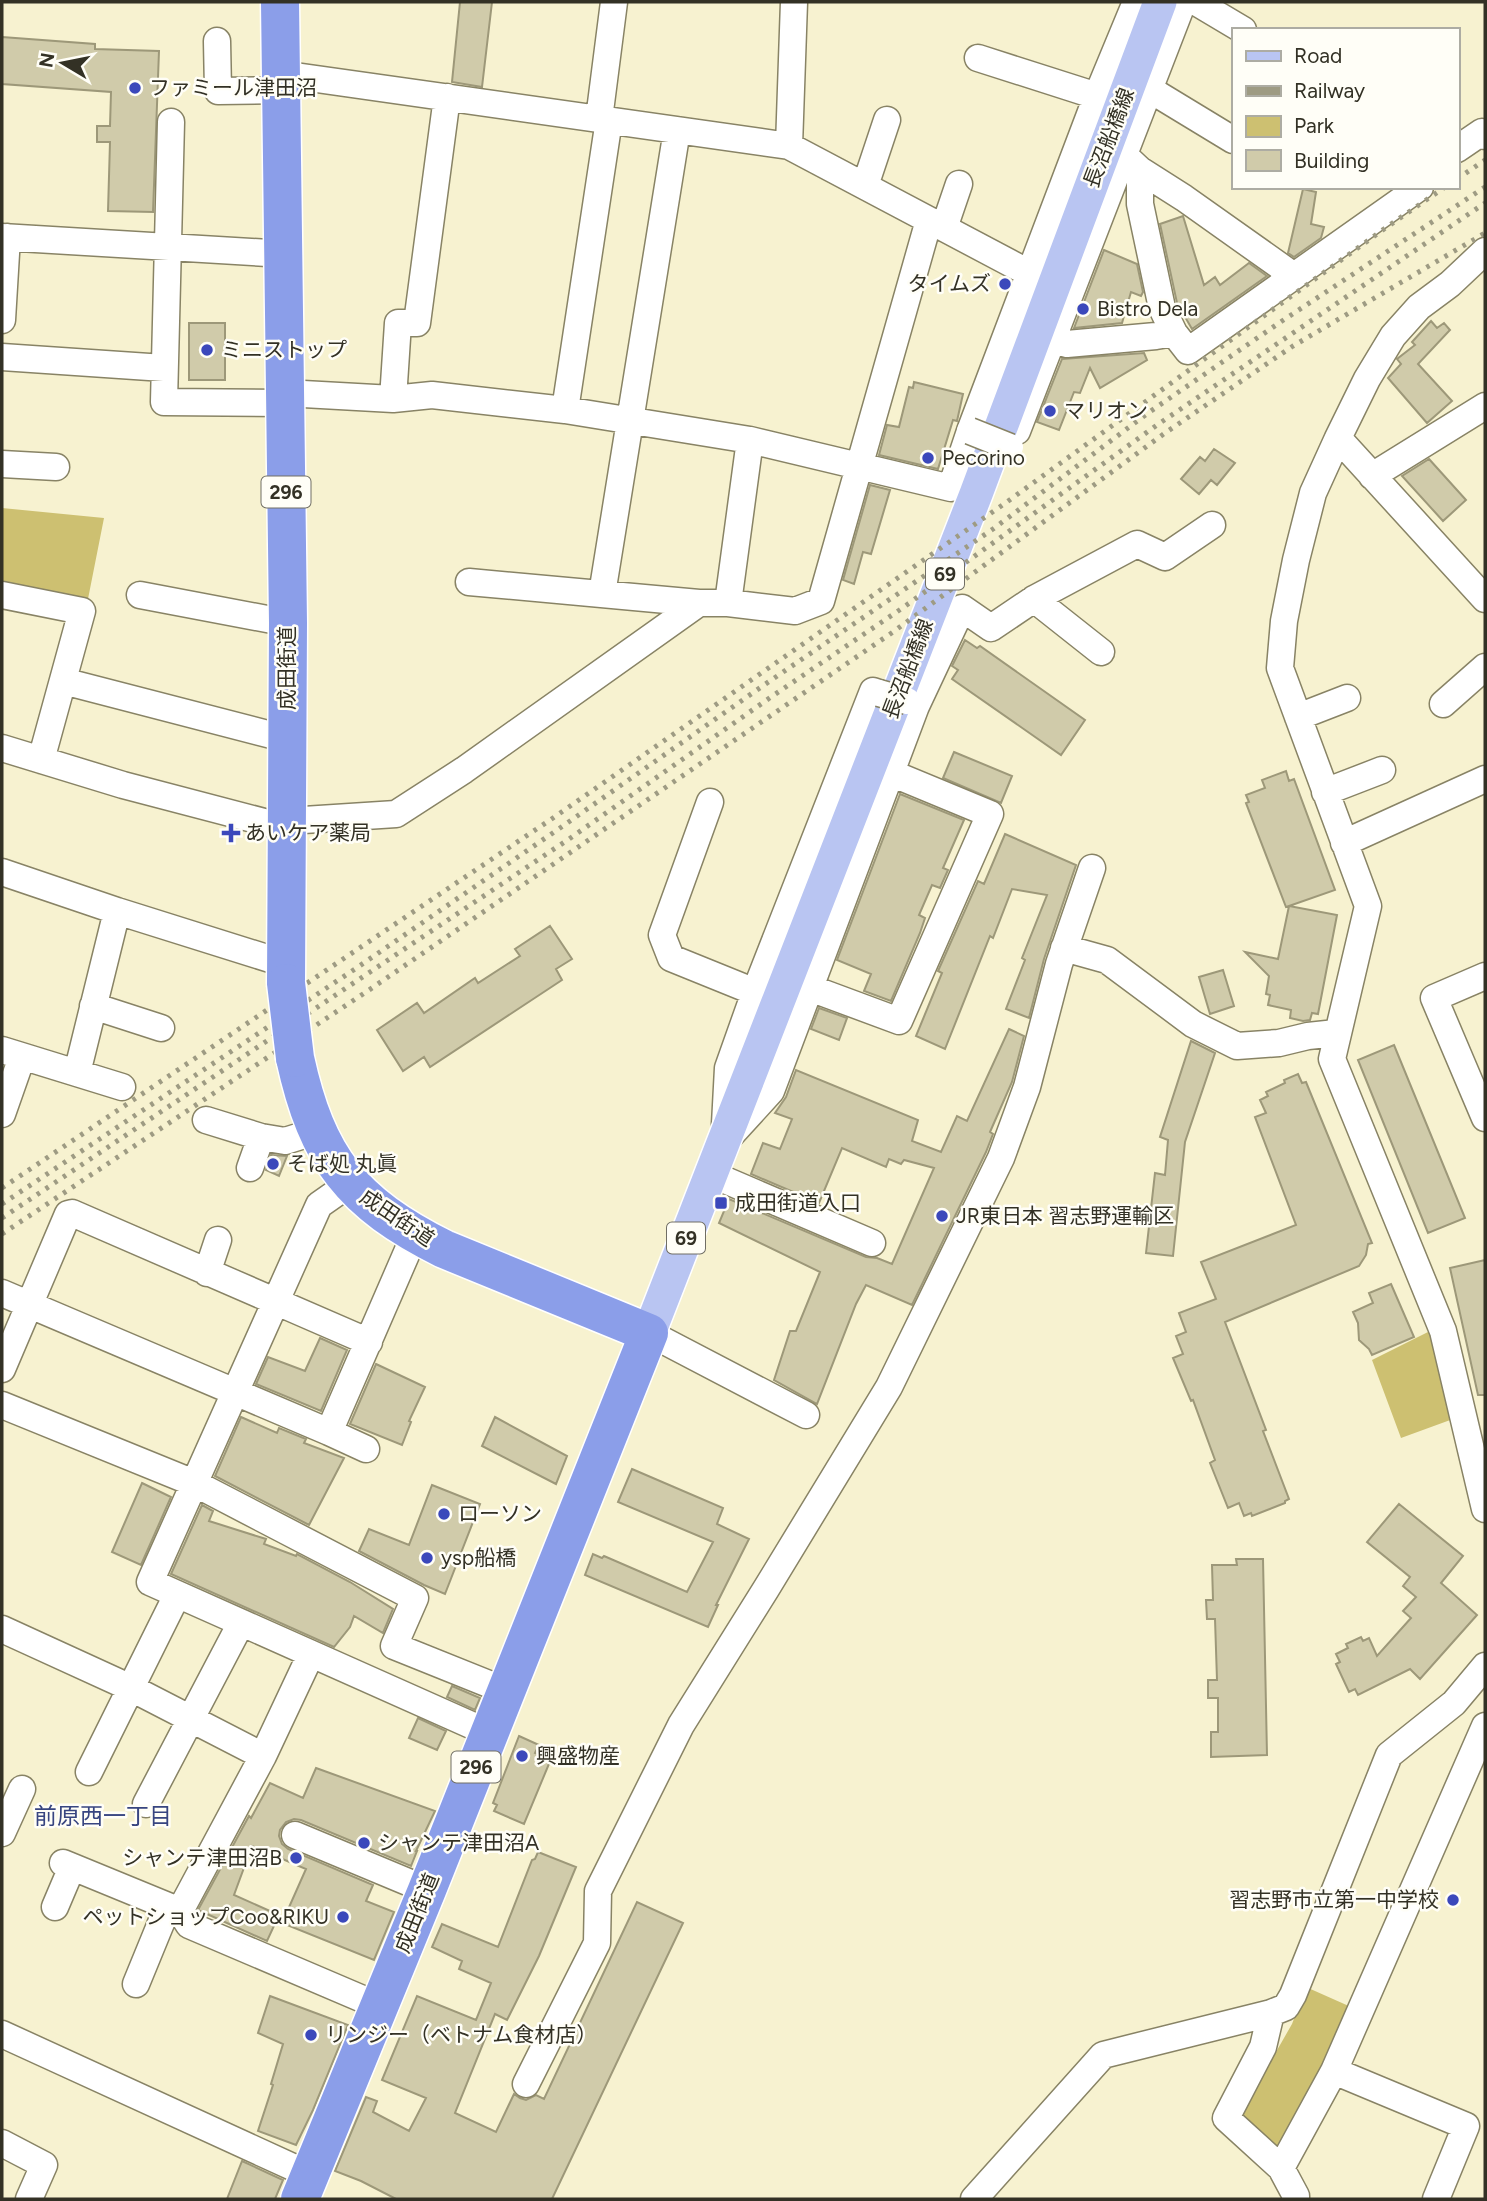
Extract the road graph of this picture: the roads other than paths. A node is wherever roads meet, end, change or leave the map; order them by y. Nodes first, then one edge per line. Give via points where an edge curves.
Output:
1 (280, 2) edge
2 (614, 2) edge
3 (794, 2) edge
4 (1136, 2) edge
5 (1160, 2) edge
6 (1183, 2) edge
7 (1196, 2) edge
8 (1240, 28) edge
9 (216, 41) dead end
10 (978, 58) dead end
11 (281, 82) junction
12 (1149, 89) junction
13 (1097, 96) junction
14 (447, 97) junction
15 (604, 119) junction
16 (886, 120) dead end
17 (171, 122) dead end
18 (677, 130) junction
19 (1485, 136) edge
20 (1232, 139) edge
21 (789, 146) junction
22 (1459, 148) edge
23 (1132, 163) junction
24 (959, 184) dead end
25 (865, 186) junction
26 (1417, 189) edge
27 (937, 224) junction
28 (5, 237) edge
29 (169, 247) junction
30 (1485, 251) edge
31 (285, 254) junction
32 (1030, 273) junction
33 (1294, 276) junction
34 (2, 320) edge
35 (1174, 333) junction
36 (1053, 340) junction
37 (2, 357) edge
38 (164, 368) junction
39 (285, 398) junction
40 (393, 399) junction
41 (1485, 406) edge
42 (565, 410) junction
43 (628, 420) junction
44 (970, 431) junction
45 (1338, 438) junction
46 (750, 440) junction
47 (2, 464) edge
48 (860, 465) junction
49 (56, 467) dead end
50 (1372, 477) junction
51 (1212, 525) dead end
52 (469, 582) dead end
53 (602, 594) junction
54 (2, 595) edge
55 (140, 595) dead end
56 (1034, 599) junction
57 (1485, 599) edge
58 (699, 603) junction
59 (728, 603) junction
60 (288, 623) junction
61 (1101, 652) dead end
62 (1485, 667) edge
63 (63, 681) junction
64 (1347, 698) dead end
65 (911, 704) junction
66 (1443, 704) dead end
67 (1298, 717) junction
68 (287, 738) junction
69 (2, 748) edge
70 (41, 760) junction
71 (1382, 770) dead end
72 (891, 773) junction
73 (1485, 779) edge
74 (1325, 792) junction
75 (710, 802) dead end
76 (287, 825) junction
77 (1344, 843) junction
78 (1091, 868) dead end
79 (2, 872) edge
80 (117, 911) junction
81 (1064, 948) junction
82 (286, 973) junction
83 (1485, 976) edge
84 (810, 988) junction
85 (755, 992) junction
86 (93, 1006) junction
87 (160, 1028) dead end
88 (1336, 1033) junction
89 (12, 1054) edge
90 (78, 1073) junction
91 (122, 1087) dead end
92 (2, 1114) edge
93 (1485, 1118) edge
94 (206, 1120) dead end
95 (317, 1131) junction
96 (261, 1137) junction
97 (724, 1144) junction
98 (250, 1168) dead end
99 (711, 1174) junction
100 (349, 1184) junction
101 (415, 1234) junction
102 (218, 1240) dead end
103 (872, 1243) dead end
104 (207, 1273) junction
105 (2, 1293) edge
106 (275, 1303) junction
107 (30, 1305) junction
108 (649, 1333) junction
109 (369, 1342) junction
110 (2, 1369) edge
111 (233, 1393) junction
112 (2, 1405) edge
113 (806, 1415) dead end
114 (329, 1433) junction
115 (366, 1449) dead end
116 (194, 1483) junction
117 (1485, 1509) edge
118 (177, 1595) junction
119 (241, 1623) junction
120 (2, 1629) edge
121 (312, 1654) junction
122 (1485, 1667) edge
123 (131, 1688) junction
124 (506, 1691) junction
125 (190, 1718) junction
126 (1485, 1726) edge
127 (489, 1733) junction
128 (263, 1756) junction
129 (89, 1772) dead end
130 (22, 1789) dead end
131 (146, 1804) dead end
132 (2, 1833) edge
133 (295, 1835) dead end
134 (427, 1890) junction
135 (55, 1907) dead end
136 (174, 1909) junction
137 (136, 1984) dead end
138 (379, 2006) junction
139 (1271, 2013) junction
140 (2, 2034) edge
141 (1334, 2071) junction
142 (526, 2084) dead end
143 (2, 2143) edge
144 (1280, 2168) junction
145 (305, 2187) edge
146 (29, 2199) edge
147 (974, 2199) edge
148 (1296, 2199) edge
149 (1436, 2199) edge

1 - 11 highway, 成田街道 / 296
2 - 15 street
3 - 21 street
4 - 13 street
5 - 97 main road, 長沼船橋線 / 69 via 976,494
6 - 12 street
7 - 8 street
9 - 11 street via 218,91
10 - 13 street
11 - 14 street
11 - 31 highway, 成田街道 / 296
12 - 20 street
12 - 23 street
13 - 32 street
14 - 15 street
14 - 40 street via 417,323 398,323
15 - 18 street
15 - 42 street
16 - 25 street
17 - 29 street
18 - 21 street
18 - 43 street
19 - 22 street via 1482,132
21 - 25 street
23 - 33 street
23 - 35 street via 1162,308
23 - 36 street
24 - 27 street
25 - 27 street
26 - 33 street
27 - 32 street
27 - 48 street
28 - 29 street
28 - 34 street
29 - 31 street
29 - 38 street
30 - 45 street via 1419,307 1393,336
31 - 39 highway, 成田街道 / 296
32 - 44 street
33 - 35 street via 1188,351
35 - 36 street via 1067,344
36 - 44 street, bridge via 1010,447
37 - 38 street
38 - 39 street via 164,402
39 - 40 street
39 - 60 highway, 成田街道 / 296
40 - 42 street via 432,395
41 - 50 street
42 - 43 street
43 - 46 street
43 - 53 street
44 - 48 street via 951,488
45 - 50 street
45 - 67 street via 1314,493 1284,621 1280,668
46 - 48 street
46 - 59 street
47 - 49 street
48 - 59 street via 821,601 795,611
50 - 57 street
51 - 56 street via 1165,557 1137,544
52 - 53 street
53 - 58 street
54 - 63 street via 82,611
55 - 60 street
56 - 61 street
56 - 65 street via 991,628 962,608
58 - 59 street
58 - 76 street via 396,814
60 - 68 highway, 成田街道 / 296
62 - 66 street
63 - 68 street
63 - 70 street
64 - 67 street
65 - 72 street
65 - 85 street, bridge via 873,691
67 - 74 street
68 - 76 highway, 成田街道 / 296
69 - 70 street
70 - 76 street
71 - 74 street
72 - 84 street
72 - 84 street via 990,814 899,1021
73 - 77 street
74 - 77 street
75 - 85 street via 662,935 671,958
76 - 82 highway, 成田街道 / 296
77 - 88 street via 1368,906
78 - 81 street
79 - 80 street
80 - 82 street
80 - 86 street
81 - 88 street via 1107,960 1194,1024 1237,1046
81 - 142 street via 1027,1087 1001,1158 889,1387 681,1725 598,1891 597,1943
82 - 95 highway, 成田街道 / 296, bridge via 295,1058
83 - 93 street via 1434,998
84 - 97 street via 771,1091
85 - 97 street via 728,1068
86 - 87 street
86 - 90 street
88 - 117 street via 1332,1059 1443,1331
89 - 90 street
89 - 92 street
90 - 91 street
94 - 96 street
95 - 96 street via 285,1141
95 - 100 highway, 成田街道 / 296
96 - 98 street
97 - 99 main road, 長沼船橋線 / 69
99 - 103 street
99 - 108 main road, 長沼船橋線 / 69
100 - 101 highway, 成田街道 / 296
100 - 106 street via 318,1205
101 - 108 highway, 成田街道 / 296
101 - 109 street
102 - 104 street
104 - 106 street
104 - 107 street via 72,1213
105 - 107 street
106 - 109 street
106 - 111 street
107 - 110 street
107 - 111 street
108 - 113 street
108 - 124 highway, 成田街道 / 296
109 - 114 street
111 - 114 street
111 - 116 street
112 - 116 street
114 - 115 street
116 - 118 street via 150,1582
116 - 124 street via 415,1598 383,1642
118 - 119 street
118 - 123 street
119 - 121 street
119 - 125 street
120 - 123 street
121 - 127 street
121 - 128 street
122 - 139 street via 1454,1703 1389,1755 1293,1995 1286,2007
123 - 125 street
123 - 129 street
124 - 127 highway, 成田街道 / 296
125 - 128 street
125 - 131 street
126 - 141 street
127 - 134 highway, 成田街道 / 296
128 - 136 street
130 - 132 street
133 - 134 street
134 - 138 highway, 成田街道 / 296
135 - 136 street via 67,1865
136 - 137 street
136 - 138 street via 188,1925
138 - 145 highway, 成田街道 / 296
139 - 144 street via 1263,2047 1226,2118
139 - 147 street via 1103,2055
140 - 145 street
141 - 144 street
141 - 149 street via 1466,2126
143 - 146 street via 44,2165
144 - 148 street

